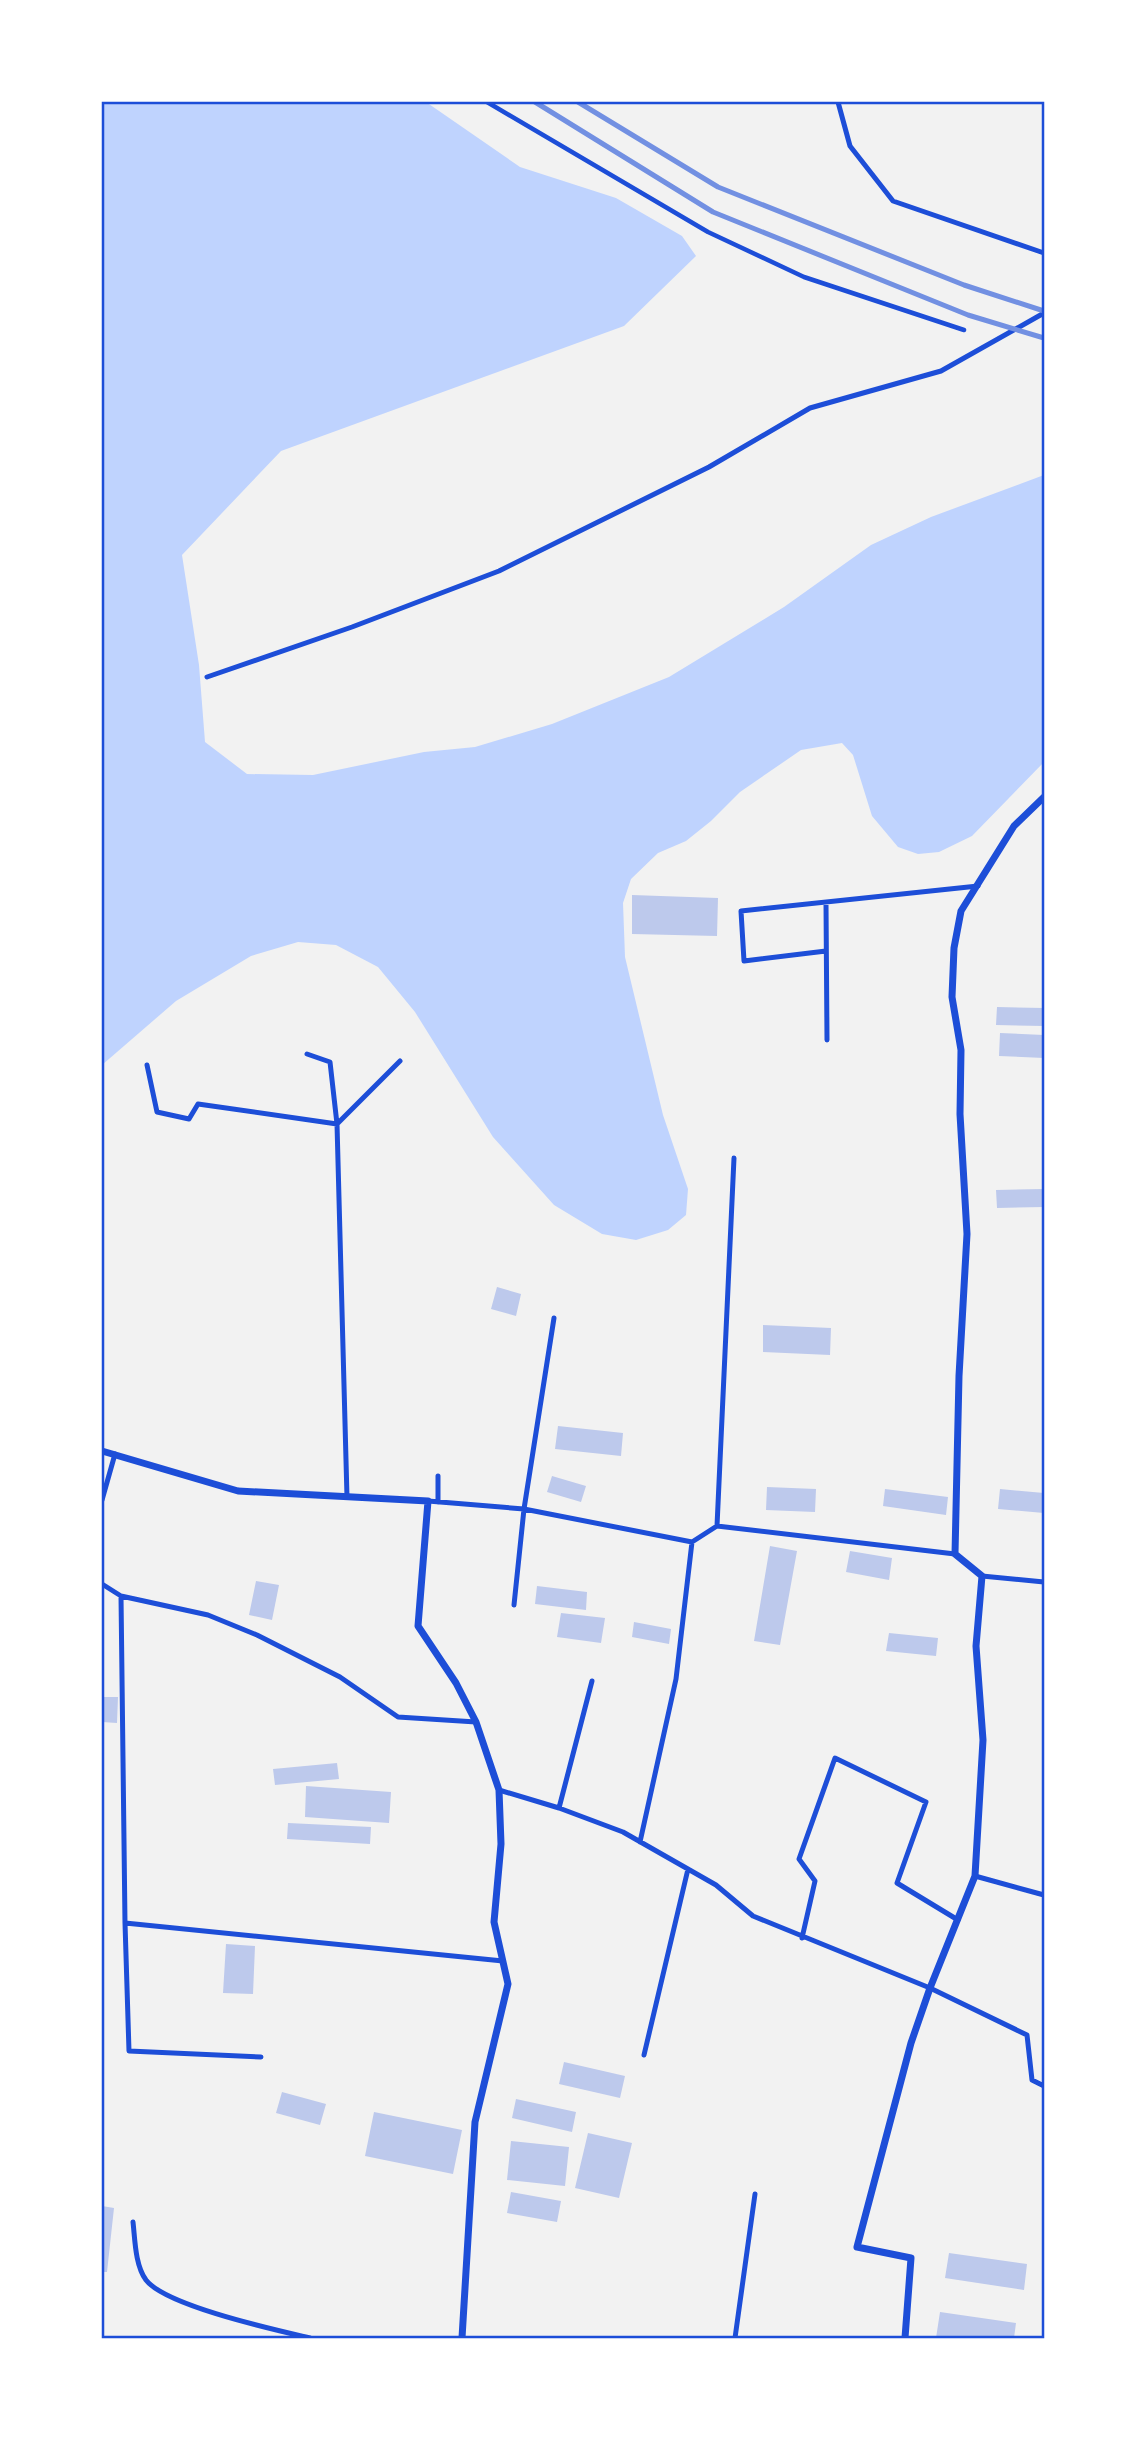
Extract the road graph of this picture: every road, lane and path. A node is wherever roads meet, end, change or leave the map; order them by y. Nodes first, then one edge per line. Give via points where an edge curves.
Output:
1 (487, 102) edge
2 (838, 102) edge
3 (1045, 253) edge
4 (1045, 313) edge
5 (995, 341) junction
6 (207, 677) dead end
7 (1045, 797) edge
8 (978, 886) junction
9 (825, 902) junction
10 (826, 951) junction
11 (827, 1040) dead end
12 (307, 1054) dead end
13 (400, 1061) dead end
14 (148, 1065) dead end
15 (337, 1124) junction
16 (734, 1158) dead end
17 (554, 1318) dead end
18 (102, 1451) edge
19 (115, 1454) junction
20 (438, 1476) dead end
21 (347, 1497) junction
22 (102, 1500) edge
23 (428, 1501) junction
24 (438, 1502) junction
25 (524, 1509) junction
26 (717, 1526) junction
27 (692, 1542) junction
28 (955, 1554) junction
29 (982, 1576) junction
30 (1045, 1582) edge
31 (102, 1584) edge
32 (121, 1595) junction
33 (514, 1605) dead end
34 (592, 1681) dead end
35 (476, 1722) junction
36 (499, 1790) junction
37 (559, 1808) junction
38 (640, 1842) junction
39 (688, 1869) junction
40 (975, 1876) junction
41 (1045, 1895) edge
42 (958, 1920) junction
43 (125, 1923) junction
44 (802, 1938) junction
45 (503, 1961) junction
46 (930, 1988) junction
47 (644, 2055) dead end
48 (261, 2057) dead end
49 (1045, 2086) edge
50 (755, 2194) dead end
51 (133, 2222) dead end
52 (310, 2339) edge
53 (462, 2339) edge
54 (735, 2339) edge
55 (905, 2339) edge

1 - 5 path via 708,232 792,271
2 - 3 lane via 850,146 893,201
4 - 5 lane
5 - 6 lane via 942,370 810,408 709,467 499,571
7 - 8 street via 1014,826
8 - 9 lane
8 - 28 street via 961,911 952,997 961,1050 967,1234
9 - 10 lane
9 - 10 lane via 741,911 744,961
10 - 11 lane
12 - 15 lane via 330,1062
13 - 15 lane
14 - 15 lane via 157,1112 189,1119 198,1104
15 - 21 lane
16 - 26 lane
17 - 25 lane
18 - 19 street
19 - 21 street via 238,1491
19 - 22 lane
20 - 24 lane
21 - 23 street
23 - 24 lane
23 - 35 street via 418,1626
24 - 25 lane
25 - 27 lane
25 - 33 lane
26 - 27 lane
26 - 28 lane
27 - 38 lane via 676,1679
28 - 29 street
29 - 30 lane
29 - 40 street via 976,1646 983,1740
31 - 32 lane
32 - 35 lane via 208,1615 257,1635 340,1677 398,1717
32 - 43 lane
34 - 37 lane
35 - 36 street
36 - 37 lane
36 - 45 street via 501,1844 494,1922
37 - 38 lane
38 - 39 lane
39 - 44 lane via 753,1916
39 - 47 lane
40 - 41 lane
40 - 42 street
42 - 44 lane via 897,1883 926,1802 835,1758 800,1859 816,1881
42 - 46 street
43 - 45 lane
43 - 48 lane via 129,2051
44 - 46 lane
45 - 53 street via 508,1984 475,2122
46 - 49 lane via 1027,2035 1032,2080
46 - 55 street via 857,2247 911,2258
50 - 54 lane
51 - 52 lane via 146,2280 168,2295 225,2317

